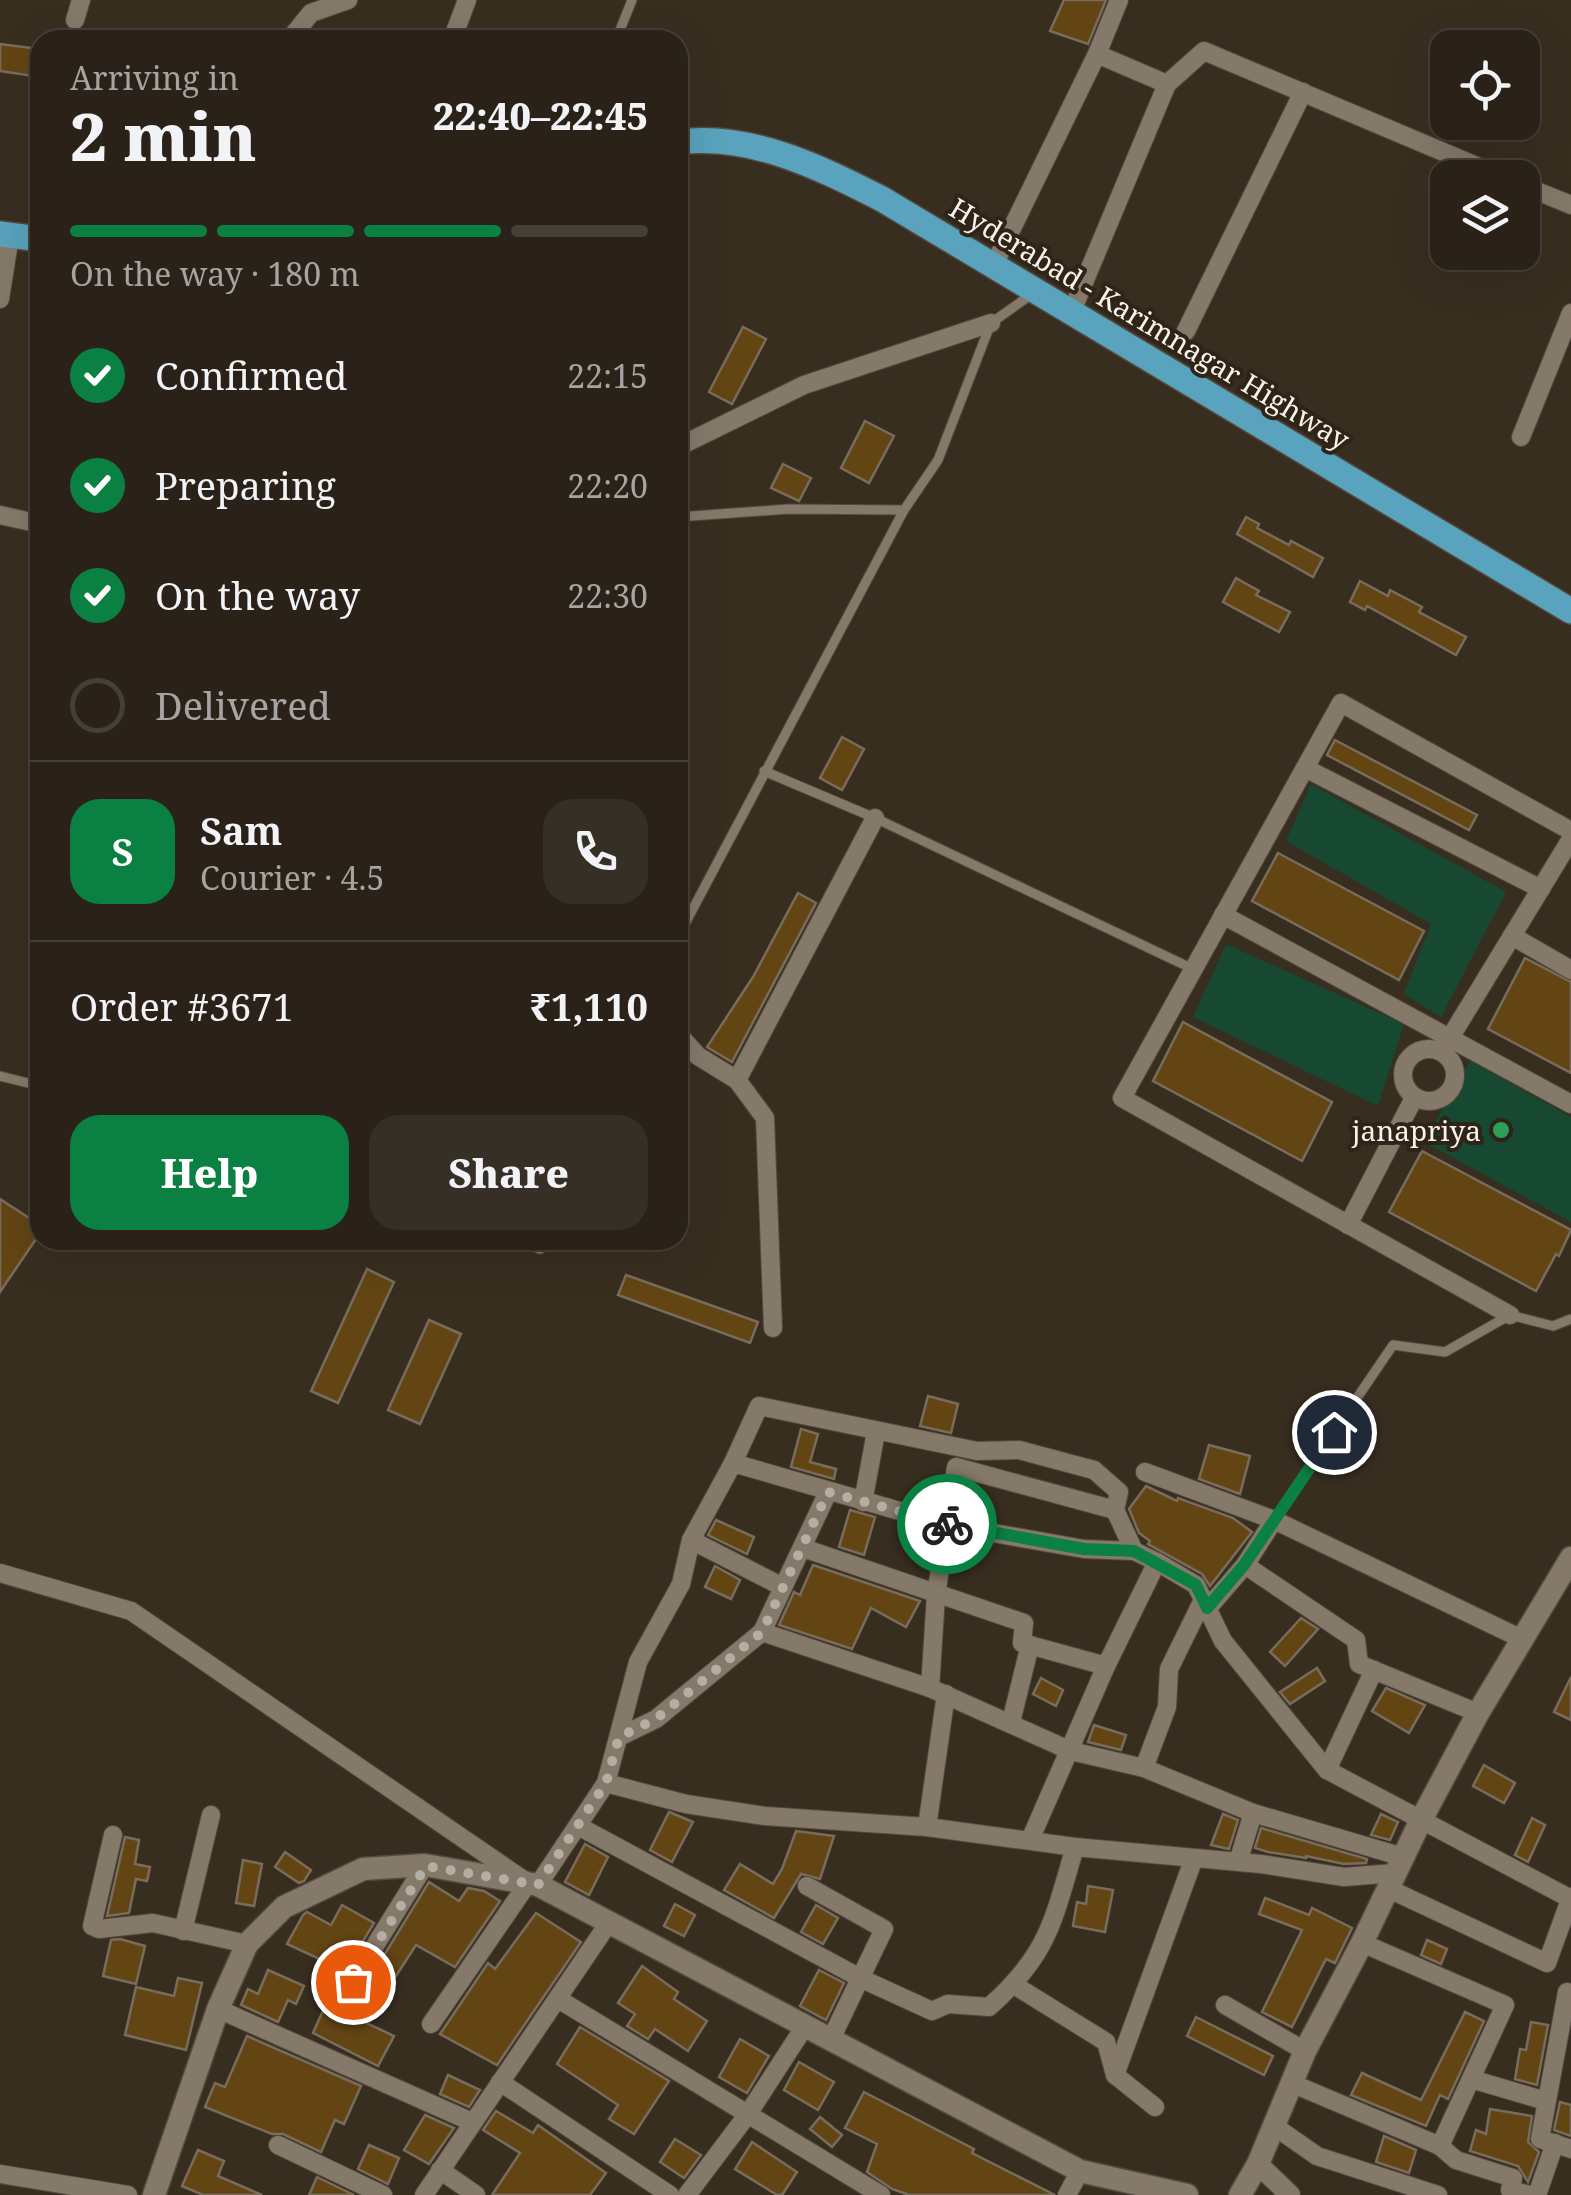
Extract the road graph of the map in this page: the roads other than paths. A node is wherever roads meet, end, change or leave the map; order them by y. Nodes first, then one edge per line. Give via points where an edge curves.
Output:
1 (81, 0) edge
2 (348, 0) edge
3 (467, 0) edge
4 (632, 0) edge
5 (1119, 0) edge
6 (75, 20) dead end
7 (297, 30) edge
8 (456, 30) edge
9 (620, 30) edge
10 (1097, 54) junction
11 (1167, 84) junction
12 (1303, 92) junction
13 (688, 141) edge
14 (1463, 160) edge
15 (1540, 192) edge
16 (1571, 205) edge
17 (5, 235) edge
18 (30, 238) edge
19 (994, 265) junction
20 (1038, 290) junction
21 (0, 299) edge
22 (1072, 311) junction
23 (1571, 314) edge
24 (990, 323) junction
25 (1186, 330) dead end
26 (1520, 437) dead end
27 (688, 441) edge
28 (904, 510) junction
29 (0, 515) edge
30 (688, 516) edge
31 (30, 522) edge
32 (1571, 611) edge
33 (1305, 768) junction
34 (764, 770) junction
35 (875, 818) junction
36 (1571, 835) edge
37 (1540, 889) junction
38 (1223, 915) junction
39 (688, 918) edge
40 (1512, 936) junction
41 (1193, 970) junction
42 (1571, 970) edge
43 (1446, 1044) junction
44 (688, 1045) edge
45 (0, 1076) edge
46 (737, 1080) junction
47 (30, 1084) edge
48 (1414, 1098) junction
49 (1571, 1104) edge
50 (1348, 1225) junction
51 (1510, 1315) junction
52 (1571, 1318) edge
53 (772, 1328) dead end
54 (876, 1432) junction
55 (733, 1463) junction
56 (1145, 1472) dead end
57 (828, 1492) junction
58 (863, 1502) junction
59 (1115, 1510) junction
60 (1274, 1520) junction
61 (948, 1525) junction
62 (692, 1540) junction
63 (803, 1548) junction
64 (1134, 1551) junction
65 (1571, 1558) edge
66 (1157, 1562) junction
67 (1244, 1565) junction
68 (0, 1573) edge
69 (783, 1586) junction
70 (936, 1595) junction
71 (1205, 1604) junction
72 (762, 1632) junction
73 (1522, 1639) junction
74 (1030, 1645) junction
75 (1106, 1666) junction
76 (1374, 1670) junction
77 (938, 1691) junction
78 (1478, 1713) junction
79 (1011, 1722) junction
80 (619, 1737) junction
81 (1071, 1750) junction
82 (1144, 1768) junction
83 (1327, 1770) junction
84 (606, 1783) junction
85 (1253, 1813) junction
86 (210, 1815) dead end
87 (1420, 1822) junction
88 (580, 1827) junction
89 (927, 1828) junction
90 (113, 1836) dead end
91 (1030, 1840) junction
92 (1075, 1847) junction
93 (1194, 1858) junction
94 (1238, 1862) junction
95 (426, 1866) junction
96 (1396, 1873) junction
97 (533, 1884) junction
98 (807, 1886) dead end
99 (1571, 1898) edge
100 (610, 1921) junction
101 (183, 1931) junction
102 (1362, 1943) junction
103 (247, 1944) junction
104 (862, 1980) junction
105 (353, 1982) dead end
106 (1014, 1985) junction
107 (1571, 1994) edge
108 (558, 1999) junction
109 (1226, 2004) dead end
110 (218, 2009) junction
111 (432, 2024) dead end
112 (805, 2026) junction
113 (831, 2039) junction
114 (1306, 2050) junction
115 (1562, 2068) edge
116 (1115, 2075) junction
117 (1471, 2079) junction
118 (500, 2082) junction
119 (1291, 2082) junction
120 (1546, 2101) junction
121 (1155, 2107) dead end
122 (748, 2114) junction
123 (472, 2122) junction
124 (1274, 2126) junction
125 (278, 2145) dead end
126 (1440, 2146) junction
127 (1563, 2146) edge
128 (1258, 2164) junction
129 (440, 2170) junction
130 (1080, 2171) junction
131 (0, 2174) edge
132 (1400, 2189) edge
133 (128, 2195) edge
134 (154, 2195) edge
135 (383, 2195) edge
136 (424, 2195) edge
137 (476, 2195) edge
138 (670, 2195) edge
139 (687, 2195) edge
140 (881, 2195) edge
141 (1067, 2195) edge
142 (1187, 2195) edge
143 (1240, 2195) edge
144 (1290, 2195) edge
145 (1438, 2195) edge
146 (1534, 2195) edge

1 - 6 street
2 - 7 street via 311,12
3 - 8 street
4 - 9 lane
5 - 10 street
10 - 11 street
10 - 19 street
11 - 12 street via 1204,50
11 - 22 street
12 - 14 street
12 - 25 street
13 - 19 main road, Hyderabad - Karimnagar Highway via 809,162
15 - 16 street
17 - 18 main road
17 - 21 street
19 - 20 main road, Hyderabad - Karimnagar Highway
20 - 22 main road, Hyderabad - Karimnagar Highway
20 - 24 lane
22 - 32 main road, Hyderabad - Karimnagar Highway
23 - 26 street
24 - 27 street via 804,386
24 - 28 lane via 938,460
28 - 30 lane
28 - 34 lane
29 - 31 street
33 - 36 street via 1340,703
33 - 37 street
33 - 38 street
34 - 35 lane
34 - 39 lane
35 - 41 lane
35 - 46 street
36 - 37 street
37 - 40 street
38 - 41 street
38 - 43 street
40 - 42 street
40 - 43 street
41 - 50 street via 1122,1098
43 - 48 street via 1422,1048 1406,1060 1402,1080
43 - 48 street via 1456,1068 1453,1090 1435,1102
43 - 49 street
44 - 46 street
45 - 47 lane
46 - 53 street via 765,1118
48 - 50 street
50 - 51 street
51 - 52 lane via 1553,1326
51 - 60 lane via 1445,1352 1394,1345
54 - 55 street via 759,1406
54 - 58 street
54 - 59 street via 978,1451 1019,1450 1094,1470 1119,1492
55 - 57 street
55 - 62 street
56 - 60 street
57 - 58 street
57 - 63 street
58 - 61 street
59 - 61 street via 956,1467
59 - 64 street
60 - 67 street
60 - 73 street
61 - 64 street
61 - 70 street
62 - 69 street
62 - 80 street via 680,1584 638,1662
63 - 69 street
63 - 70 street
64 - 66 street
65 - 73 main road
66 - 71 street via 1196,1585
66 - 75 street
67 - 71 street
67 - 76 street via 1356,1640 1360,1664
68 - 97 street via 132,1610
69 - 72 street
70 - 74 street via 1024,1623 1022,1642
70 - 77 street
71 - 82 street via 1170,1669 1166,1707
71 - 83 street via 1223,1641
72 - 77 street
72 - 80 street via 656,1719
73 - 78 main road
74 - 75 street
74 - 79 street
75 - 81 street
76 - 78 street
76 - 83 street
77 - 79 street
77 - 89 street
78 - 87 main road
79 - 81 street
80 - 84 street
81 - 82 street
81 - 91 street
82 - 85 street
83 - 87 street
84 - 88 street
84 - 89 street via 765,1816
85 - 94 street
85 - 96 street
86 - 101 street
87 - 96 main road
87 - 99 street
88 - 97 street
88 - 104 street
89 - 91 street
90 - 101 street via 92,1926 152,1924
91 - 92 street
92 - 93 street
92 - 106 street via 1049,1934
93 - 94 street
93 - 116 street
94 - 96 street via 1344,1877
95 - 97 main road
95 - 103 main road via 363,1869 284,1907
95 - 105 street
96 - 99 street via 1547,1963
96 - 102 main road
97 - 100 main road
97 - 111 street
98 - 104 street via 884,1929
100 - 108 street
100 - 112 main road
101 - 103 street
102 - 114 main road
102 - 117 street via 1505,2004
103 - 110 main road
104 - 106 street via 932,2012 948,2004 989,2007
104 - 113 street
106 - 116 street via 1106,2042
107 - 115 street
108 - 118 street
108 - 122 street
109 - 114 street
110 - 123 street
110 - 134 main road
112 - 113 main road
112 - 122 street
113 - 130 main road
114 - 119 main road
115 - 120 street
116 - 121 street
117 - 120 street
117 - 126 street
118 - 123 street
118 - 138 street
119 - 124 main road
119 - 126 street
120 - 127 street via 1540,2138
122 - 139 street
122 - 140 street
123 - 129 street
124 - 128 main road
124 - 132 street via 1317,2156
125 - 135 street
126 - 146 street via 1456,2160 1513,2178 1510,2190
127 - 146 street
128 - 143 main road
128 - 144 street
129 - 136 street
129 - 137 street
130 - 141 street
130 - 142 main road
131 - 133 street
132 - 145 street

